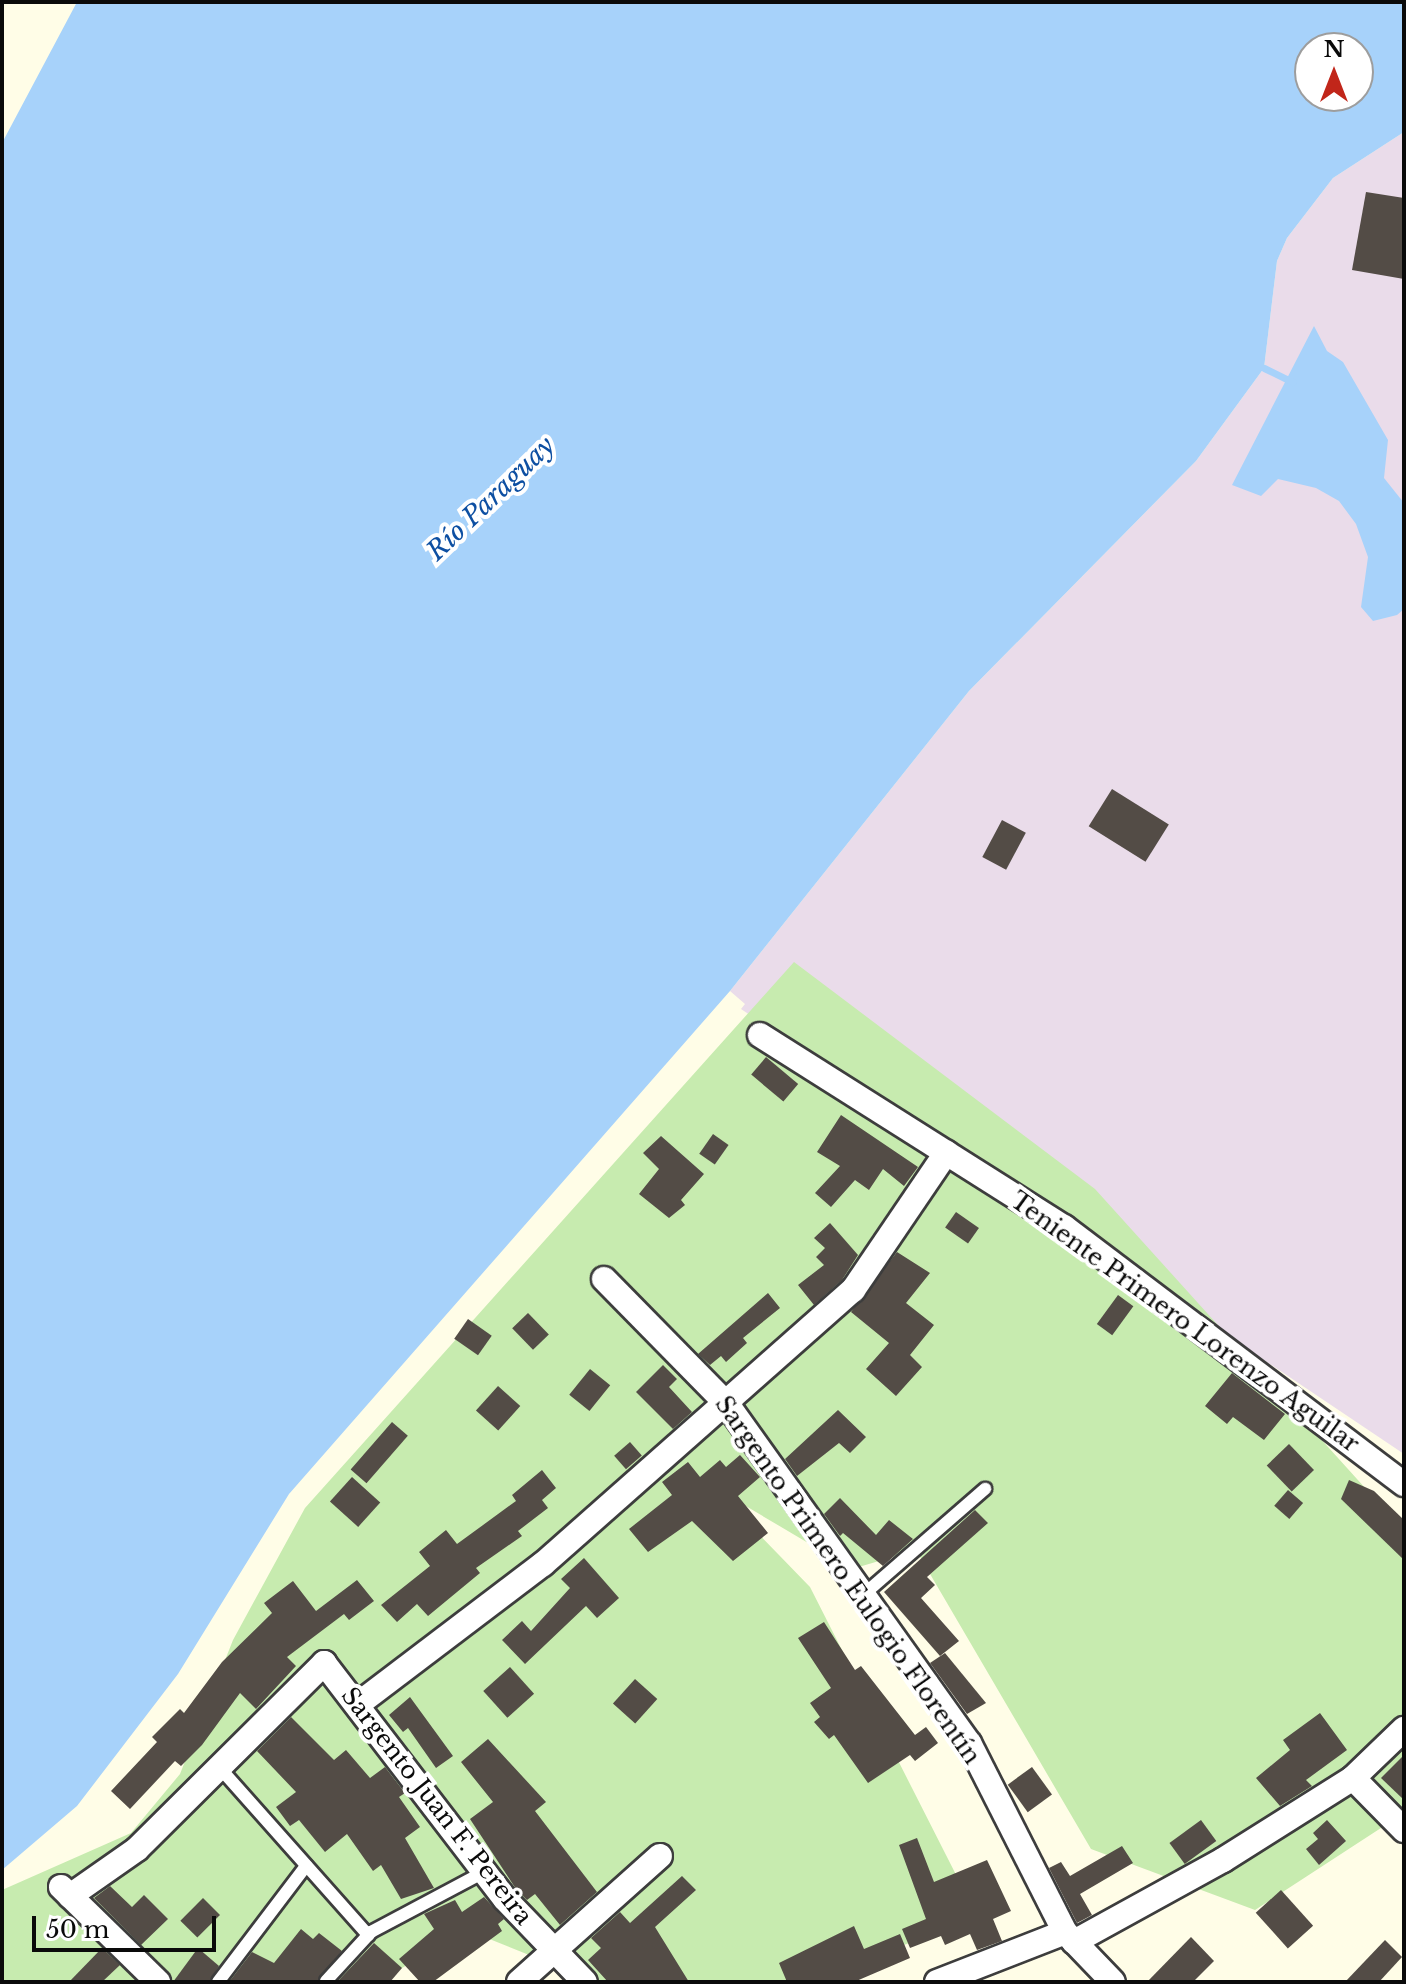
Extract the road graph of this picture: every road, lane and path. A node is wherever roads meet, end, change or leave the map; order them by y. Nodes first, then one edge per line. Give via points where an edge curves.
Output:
1 (760, 1035) dead end
2 (946, 1153) junction
3 (604, 1279) dead end
4 (727, 1404) junction
5 (1404, 1484) edge
6 (985, 1489) dead end
7 (863, 1595) junction
8 (357, 1705) junction
9 (1404, 1729) edge
10 (219, 1767) junction
11 (1353, 1778) junction
12 (1404, 1830) edge
13 (660, 1856) dead end
14 (306, 1866) junction
15 (484, 1872) junction
16 (368, 1935) junction
17 (1070, 1937) junction
18 (552, 1948) junction
19 (326, 1981) edge
20 (158, 1982) edge
21 (218, 1982) edge
22 (519, 1982) edge
23 (585, 1982) edge
24 (937, 1982) edge
25 (1113, 1982) edge

1 - 2 street, Teniente Primero Lorenzo Aguilar
2 - 4 street via 853,1290
2 - 5 street, Teniente Primero Lorenzo Aguilar via 1064,1227
3 - 4 street, Sargento Primero Eulogio Florentín
4 - 7 street, Sargento Primero Eulogio Florentín
4 - 8 street via 543,1564
6 - 7 lane
7 - 17 street, Sargento Primero Eulogio Florentín via 969,1743
8 - 10 street, Sargento Juan F. Pereira via 324,1663
8 - 15 street, Sargento Juan F. Pereira
9 - 11 street
10 - 14 lane
10 - 20 street via 137,1849 65,1892
11 - 12 street
11 - 17 street via 1223,1860
13 - 18 street
14 - 16 lane
14 - 21 lane
15 - 16 lane
15 - 18 street, Sargento Juan F. Pereira
16 - 19 lane
17 - 24 street
17 - 25 street, Sargento Primero Eulogio Florentín
18 - 22 street
18 - 23 street, Sargento Juan F. Pereira

